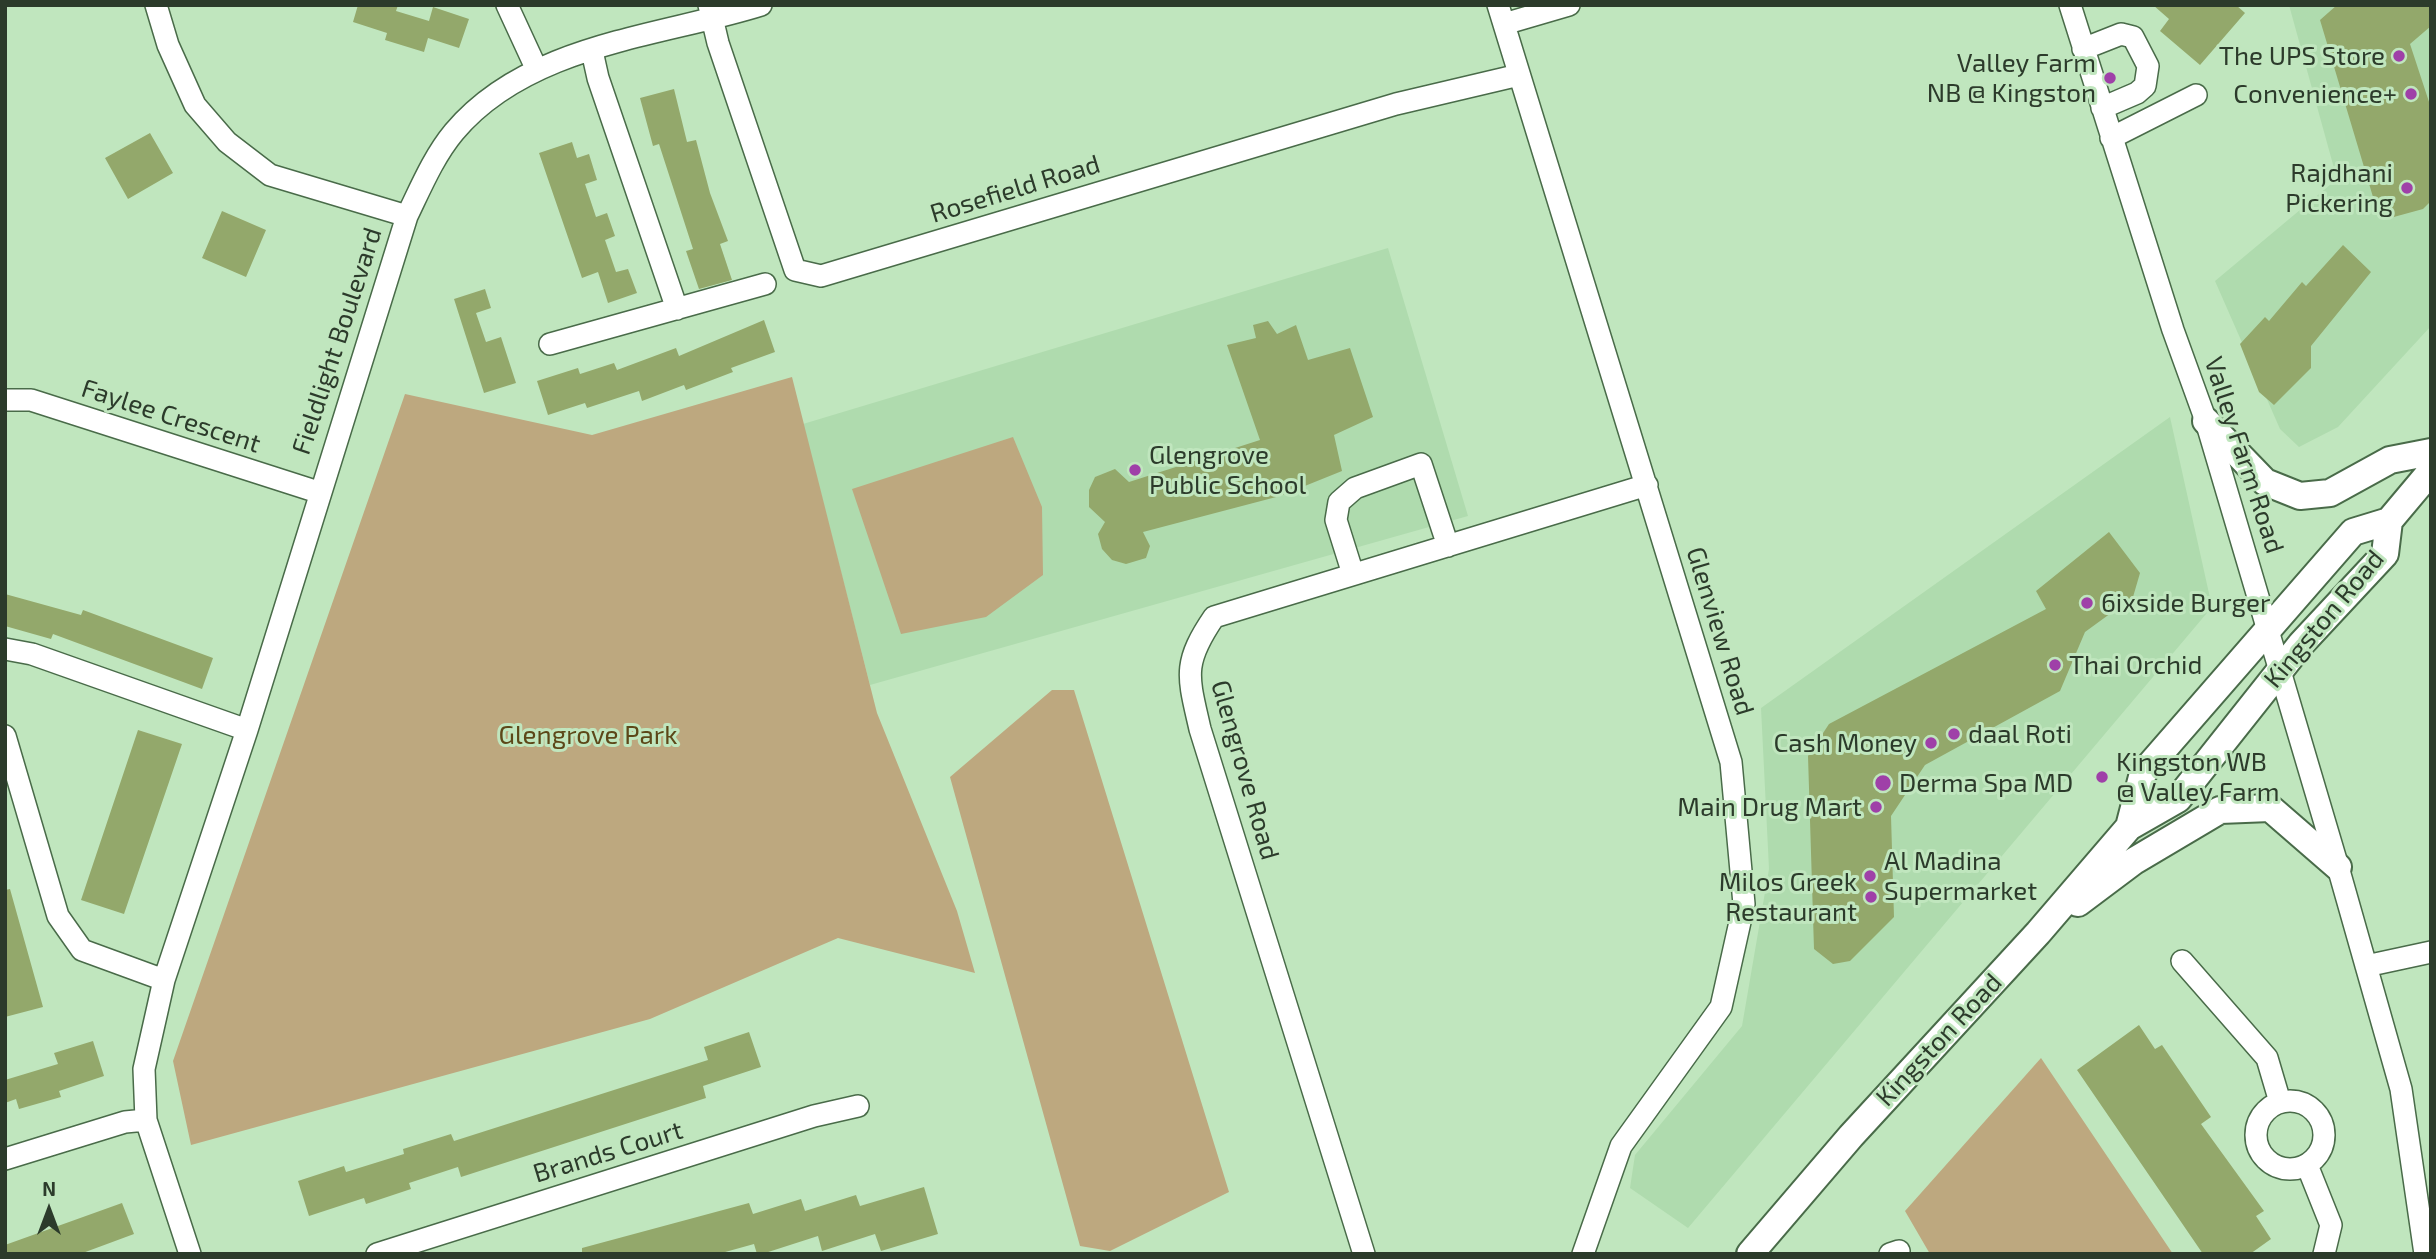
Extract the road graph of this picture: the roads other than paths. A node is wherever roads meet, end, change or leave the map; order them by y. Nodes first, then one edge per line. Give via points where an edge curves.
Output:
1 (156, 5) edge
2 (507, 5) edge
3 (761, 5) edge
4 (2070, 5) edge
5 (1564, 6) edge
6 (711, 13) edge
7 (1501, 15) edge
8 (2083, 49) junction
9 (592, 51) junction
10 (537, 70) junction
11 (1519, 75) junction
12 (2196, 95) dead end
13 (2102, 108) junction
14 (2112, 138) junction
15 (407, 216) junction
16 (765, 285) dead end
17 (677, 309) junction
18 (550, 344) dead end
19 (5, 400) edge
20 (2206, 421) junction
21 (2431, 452) edge
22 (2431, 471) edge
23 (1647, 485) junction
24 (318, 492) junction
25 (2389, 521) junction
26 (1448, 545) junction
27 (1353, 574) junction
28 (2269, 629) junction
29 (5, 649) edge
30 (2280, 668) junction
31 (247, 730) junction
32 (5, 736) edge
33 (2129, 827) junction
34 (2338, 867) junction
35 (2038, 933) junction
36 (2431, 952) edge
37 (2182, 961) dead end
38 (2366, 966) junction
39 (164, 980) junction
40 (2280, 1102) junction
41 (858, 1106) dead end
42 (146, 1120) junction
43 (5, 1159) edge
44 (2307, 1165) junction
45 (2425, 1207) edge
46 (190, 1254) edge
47 (377, 1254) edge
48 (1364, 1254) edge
49 (1583, 1254) edge
50 (1750, 1254) edge
51 (2324, 1254) edge
52 (2425, 1254) edge

1 - 15 street via 195,105 227,142 271,175
2 - 10 street
3 - 6 street, Fieldlight Boulevard
4 - 8 street, Valley Farm Road
5 - 7 street
6 - 9 street, Fieldlight Boulevard
6 - 11 street, Rosefield Road via 795,270 821,276 1396,104
7 - 11 street, Glenview Road
8 - 13 street, Valley Farm Road
8 - 13 street via 2122,34 2133,37 2148,66 2146,86
9 - 10 street, Fieldlight Boulevard
9 - 17 street
10 - 15 street, Fieldlight Boulevard via 494,96 454,132
11 - 23 street, Glenview Road
12 - 14 street
13 - 14 street, Valley Farm Road
14 - 20 street, Valley Farm Road
15 - 24 street, Fieldlight Boulevard
16 - 17 street
17 - 18 street
19 - 24 street, Faylee Crescent via 31,400
20 - 21 main road via 2265,482 2300,496 2330,493 2390,460
20 - 28 street, Valley Farm Road
22 - 25 main road, Kingston Road
23 - 26 street, Glengrove Road
23 - 49 street, Glenview Road via 1731,762 1744,904 1721,1007 1621,1146
24 - 31 street, Fieldlight Boulevard
25 - 28 main road, Kingston Road via 2353,532
25 - 30 main road, Kingston Road via 2385,554
26 - 27 street, Glengrove Road
26 - 27 street via 1422,464 1355,488 1339,502 1336,520
27 - 48 street, Glengrove Road via 1214,617 1195,644 1188,675 1200,729
28 - 30 street, Valley Farm Road
28 - 33 main road, Kingston Road via 2143,773
29 - 31 street via 32,654
30 - 33 main road, Kingston Road via 2178,799
30 - 34 street, Valley Farm Road
31 - 39 street, Fieldlight Boulevard
32 - 39 street via 58,916 82,950
33 - 35 main road, Kingston Road
34 - 35 main road via 2270,808 2220,810 2134,861
34 - 38 street, Valley Farm Road
35 - 50 main road, Kingston Road via 1851,1136
36 - 38 street
37 - 40 street via 2267,1058
38 - 45 street, Valley Farm Road via 2401,1090
39 - 42 street, Fieldlight Boulevard via 144,1069
40 - 44 street via 2303,1103 2322,1122 2322,1148
40 - 44 street via 2258,1122 2258,1148 2277,1167 2290,1170
41 - 47 street, Brands Court
42 - 43 street via 125,1122
42 - 46 street, Fieldlight Boulevard
44 - 51 street via 2331,1226
45 - 52 street, Valley Farm Road

